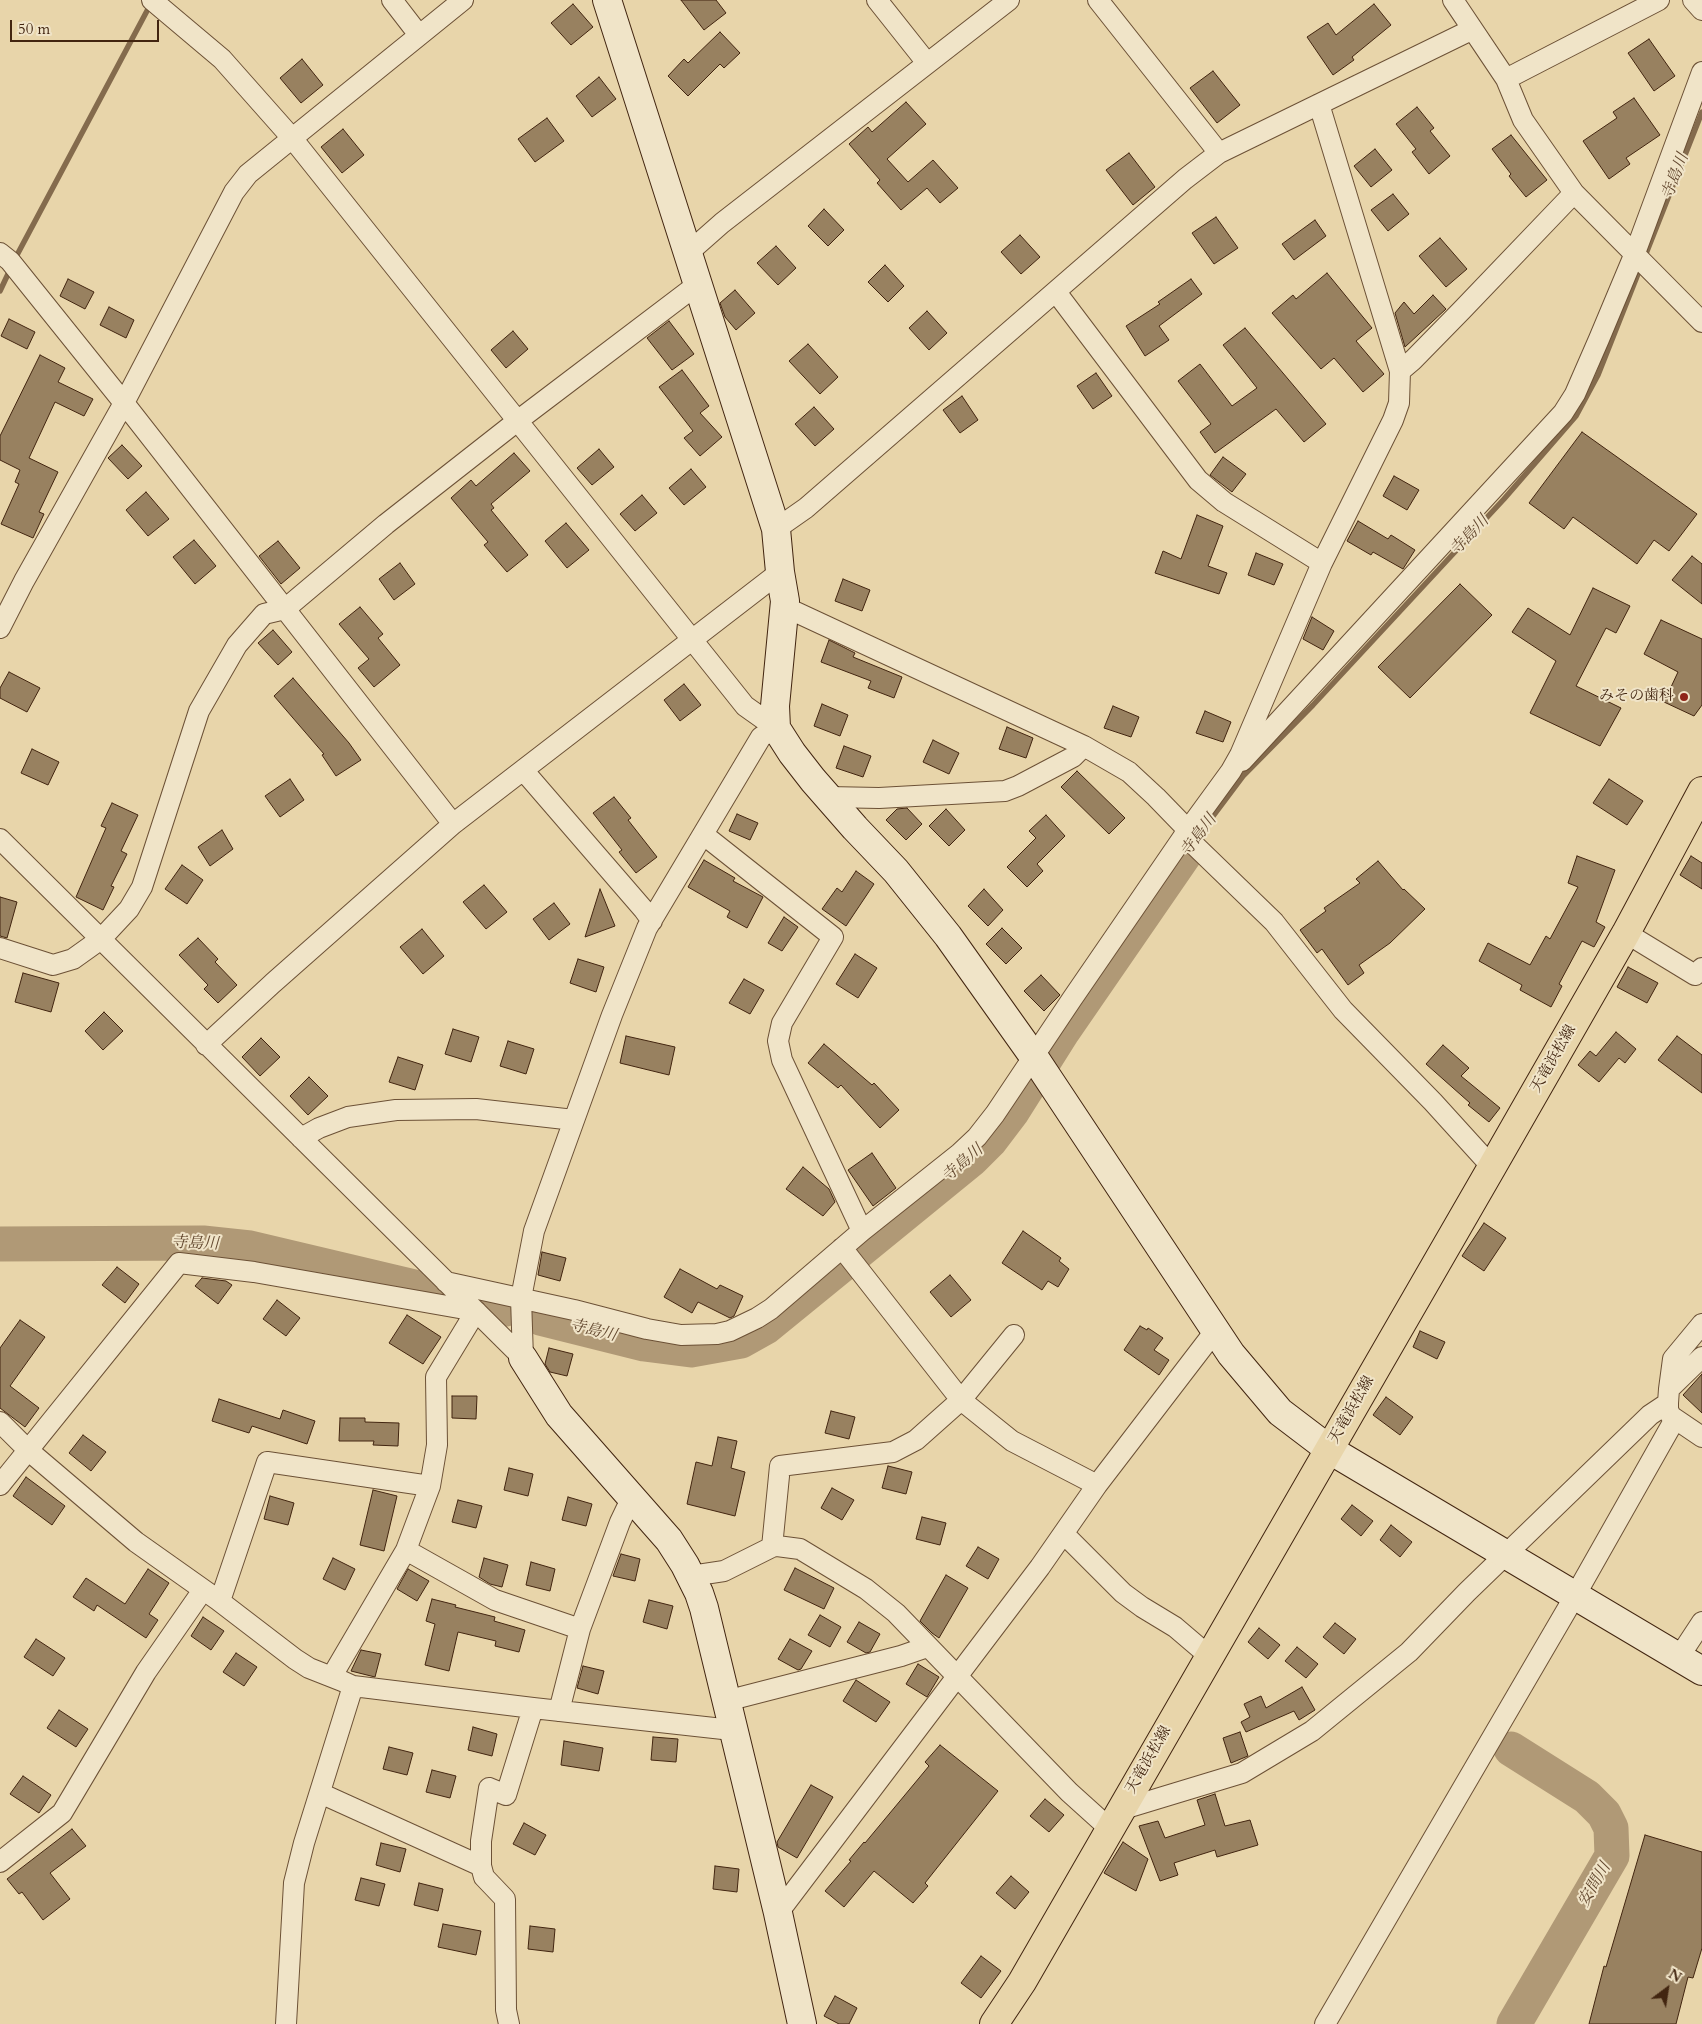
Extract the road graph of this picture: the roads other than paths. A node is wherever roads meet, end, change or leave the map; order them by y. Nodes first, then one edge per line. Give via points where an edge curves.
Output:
1 (152, 0) edge
2 (392, 0) edge
3 (463, 0) edge
4 (607, 0) edge
5 (877, 0) edge
6 (1009, 0) edge
7 (1098, 0) edge
8 (1453, 0) edge
9 (1659, 0) edge
10 (1693, 0) edge
11 (1702, 10) edge
12 (1472, 30) junction
13 (419, 36) junction
14 (927, 63) junction
15 (1702, 72) edge
16 (1506, 78) junction
17 (1319, 104) junction
18 (292, 138) junction
19 (1219, 153) junction
20 (1574, 193) junction
21 (0, 253) edge
22 (688, 253) junction
23 (1640, 259) junction
24 (698, 284) junction
25 (1056, 292) junction
26 (1702, 322) edge
27 (1400, 371) junction
28 (124, 403) junction
29 (516, 422) junction
30 (776, 529) junction
31 (1322, 563) junction
32 (780, 572) junction
33 (785, 607) junction
34 (285, 609) junction
35 (0, 628) edge
36 (691, 640) junction
37 (776, 728) junction
38 (1084, 746) junction
39 (523, 770) junction
40 (1232, 771) junction
41 (1702, 791) edge
42 (828, 797) junction
43 (453, 824) junction
44 (704, 835) junction
45 (1190, 837) junction
46 (0, 839) edge
47 (652, 921) junction
48 (1626, 933) junction
49 (101, 939) junction
50 (0, 948) edge
51 (1700, 974) edge
52 (206, 1046) junction
53 (1038, 1063) junction
54 (574, 1120) junction
55 (301, 1138) junction
56 (1492, 1167) junction
57 (862, 1231) junction
58 (847, 1254) junction
59 (446, 1282) junction
60 (521, 1298) junction
61 (476, 1311) junction
62 (1702, 1324) edge
63 (1215, 1331) junction
64 (1014, 1335) dead end
65 (1702, 1357) edge
66 (523, 1358) junction
67 (961, 1400) junction
68 (1671, 1404) junction
69 (0, 1422) edge
70 (1702, 1438) edge
71 (1330, 1450) junction
72 (29, 1451) junction
73 (0, 1485) edge
74 (1097, 1485) junction
75 (430, 1486) junction
76 (631, 1499) junction
77 (1064, 1534) junction
78 (772, 1547) junction
79 (406, 1550) junction
80 (1507, 1554) junction
81 (691, 1576) junction
82 (203, 1590) junction
83 (1576, 1594) junction
84 (220, 1602) junction
85 (1702, 1622) edge
86 (580, 1629) junction
87 (928, 1647) junction
88 (1209, 1656) junction
89 (1691, 1664) edge
90 (332, 1676) junction
91 (957, 1677) junction
92 (353, 1686) junction
93 (726, 1701) junction
94 (533, 1708) junction
95 (559, 1711) junction
96 (732, 1730) junction
97 (320, 1793) junction
98 (1115, 1819) junction
99 (0, 1862) edge
100 (481, 1866) junction
101 (778, 1913) junction
102 (286, 2024) edge
103 (509, 2024) edge
104 (802, 2024) edge
105 (994, 2024) edge
106 (1325, 2024) edge

1 - 18 street via 222,59
2 - 13 street
3 - 13 street
4 - 22 street
5 - 14 street
6 - 14 street
7 - 19 street
8 - 12 street
9 - 16 street
10 - 11 street
12 - 16 street
12 - 17 street
13 - 18 street
14 - 22 street
15 - 23 street
16 - 20 street via 1523,120
17 - 19 street
17 - 27 street
18 - 28 street via 248,174 234,192
18 - 29 street
19 - 25 street
20 - 23 street
20 - 27 street
21 - 28 street via 10,260
22 - 24 street
23 - 26 street
23 - 40 street via 1563,413
24 - 29 street
24 - 30 street
25 - 30 street via 806,508
25 - 31 street via 1198,480 1224,502
27 - 31 street via 1399,402 1393,420
28 - 34 street
28 - 35 street
29 - 34 street via 378,530
29 - 36 street
30 - 32 street
31 - 40 street
32 - 33 street
32 - 36 street
33 - 37 street via 775,706
33 - 38 street
34 - 43 street
34 - 49 street via 264,614 237,645 199,711 142,887 129,909
36 - 37 street via 745,706
36 - 39 street
37 - 42 street
37 - 44 street via 761,737
38 - 42 street via 1073,757 1005,791 879,798
38 - 45 street via 1129,772 1156,797
39 - 43 street
39 - 47 street
40 - 45 street
41 - 48 main road, 天竜浜松線
42 - 53 street via 896,871 936,921
43 - 52 street
44 - 47 street
44 - 57 street via 833,937 782,1023 778,1042 782,1060
45 - 53 street via 1072,999
45 - 56 street via 1274,922 1343,1010
46 - 49 street
47 - 54 street via 612,1015
48 - 51 street
48 - 56 main road, 天竜浜松線
49 - 50 street via 73,959 53,965
49 - 52 street
52 - 55 street
53 - 57 street via 966,1148
53 - 63 street
54 - 55 street via 476,1109 396,1110 348,1117
54 - 60 street via 534,1231
55 - 59 street
56 - 71 main road, 天竜浜松線
57 - 58 street
58 - 60 street via 757,1318 717,1334 681,1335 647,1329
58 - 67 street
59 - 60 street
59 - 61 street
60 - 66 street
61 - 66 street
61 - 72 street via 254,1272 179,1263
61 - 75 street via 436,1377 437,1445
62 - 68 street via 1673,1359
63 - 71 street via 1237,1363 1280,1412
63 - 74 street
64 - 67 street
65 - 68 street
66 - 76 street via 559,1415
67 - 74 street via 1012,1441
67 - 78 street via 916,1440 893,1452 780,1466
68 - 70 street
68 - 80 street via 1650,1415
68 - 83 street
69 - 72 street
71 - 80 street
71 - 88 main road, 天竜浜松線
72 - 73 street
72 - 82 street via 136,1542
74 - 77 street
75 - 79 street
75 - 84 street via 267,1462
76 - 81 street via 669,1540
76 - 86 street
77 - 88 street via 1124,1593 1175,1627
77 - 91 street
78 - 81 street via 724,1571
78 - 87 street via 800,1549 866,1590 896,1613
79 - 86 street via 495,1600
79 - 90 street
80 - 83 street
80 - 98 street via 1410,1652 1312,1732 1242,1774
81 - 93 street via 704,1608
82 - 84 street
82 - 99 street via 146,1672 62,1812
83 - 89 street
83 - 106 street
84 - 90 street via 295,1659
85 - 89 street
86 - 95 street
87 - 91 street
87 - 93 street
88 - 98 main road, 天竜浜松線
90 - 92 street
91 - 98 street via 1069,1792
91 - 101 street
92 - 94 street
92 - 97 street
93 - 96 street
94 - 95 street
94 - 100 street via 506,1795 489,1788 481,1841
95 - 96 street
96 - 101 street
97 - 100 street
97 - 102 street via 294,1883
98 - 105 main road, 天竜浜松線 via 1022,1982
100 - 103 street via 484,1877 505,1899 506,2010
101 - 104 street

